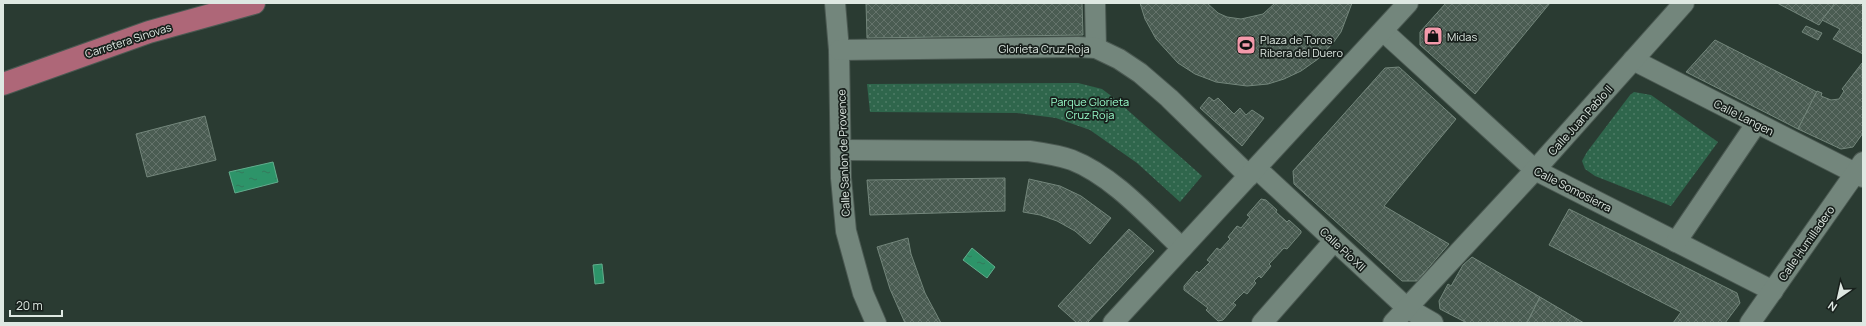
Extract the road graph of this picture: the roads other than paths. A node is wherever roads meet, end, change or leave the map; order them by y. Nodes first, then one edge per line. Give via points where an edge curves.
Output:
1 (254, 3) edge
2 (835, 3) edge
3 (1095, 3) edge
4 (1408, 3) edge
5 (1684, 3) edge
6 (1383, 31) junction
7 (1096, 48) junction
8 (839, 50) junction
9 (1633, 60) junction
10 (3, 84) edge
11 (1756, 124) junction
12 (841, 150) junction
13 (1535, 170) junction
14 (1860, 171) edge
15 (1253, 172) junction
16 (1334, 241) junction
17 (1676, 242) junction
18 (1182, 248) junction
19 (1773, 291) junction
20 (1407, 308) junction
21 (876, 323) edge
22 (1113, 323) edge
23 (1262, 323) edge
24 (1394, 323) edge
25 (1433, 323) edge
26 (1750, 323) edge

1 - 10 main road, Carretera Sinovas via 149,32
2 - 8 street, Calle Sanlon de Provence
3 - 7 street
4 - 6 street
5 - 9 street, Calle Juan Pablo II
6 - 13 street, Calle Somosierra
6 - 15 street
7 - 8 street, Glorieta Cruz Roja
7 - 15 street, Glorieta Cruz Roja via 1119,59 1140,74
8 - 12 street, Calle Sanlon de Provence
9 - 11 street, Calle Langen
9 - 13 street, Calle Juan Pablo II
11 - 14 street, Calle Langen
11 - 17 street
12 - 18 street via 1029,151 1066,158 1113,185
12 - 21 street, Calle Sanlon de Provence via 846,231 863,293
13 - 17 street, Calle Somosierra
13 - 20 street, Calle Juan Pablo II
14 - 19 street, Calle Humilladero
15 - 16 street, Calle Pío XII
15 - 18 street
16 - 20 street, Calle Pío XII
16 - 23 street
17 - 19 street, Calle Somosierra
18 - 22 street
19 - 26 street, Calle Humilladero
20 - 24 street, Calle Juan Pablo II
20 - 25 street, Calle Pío XII

